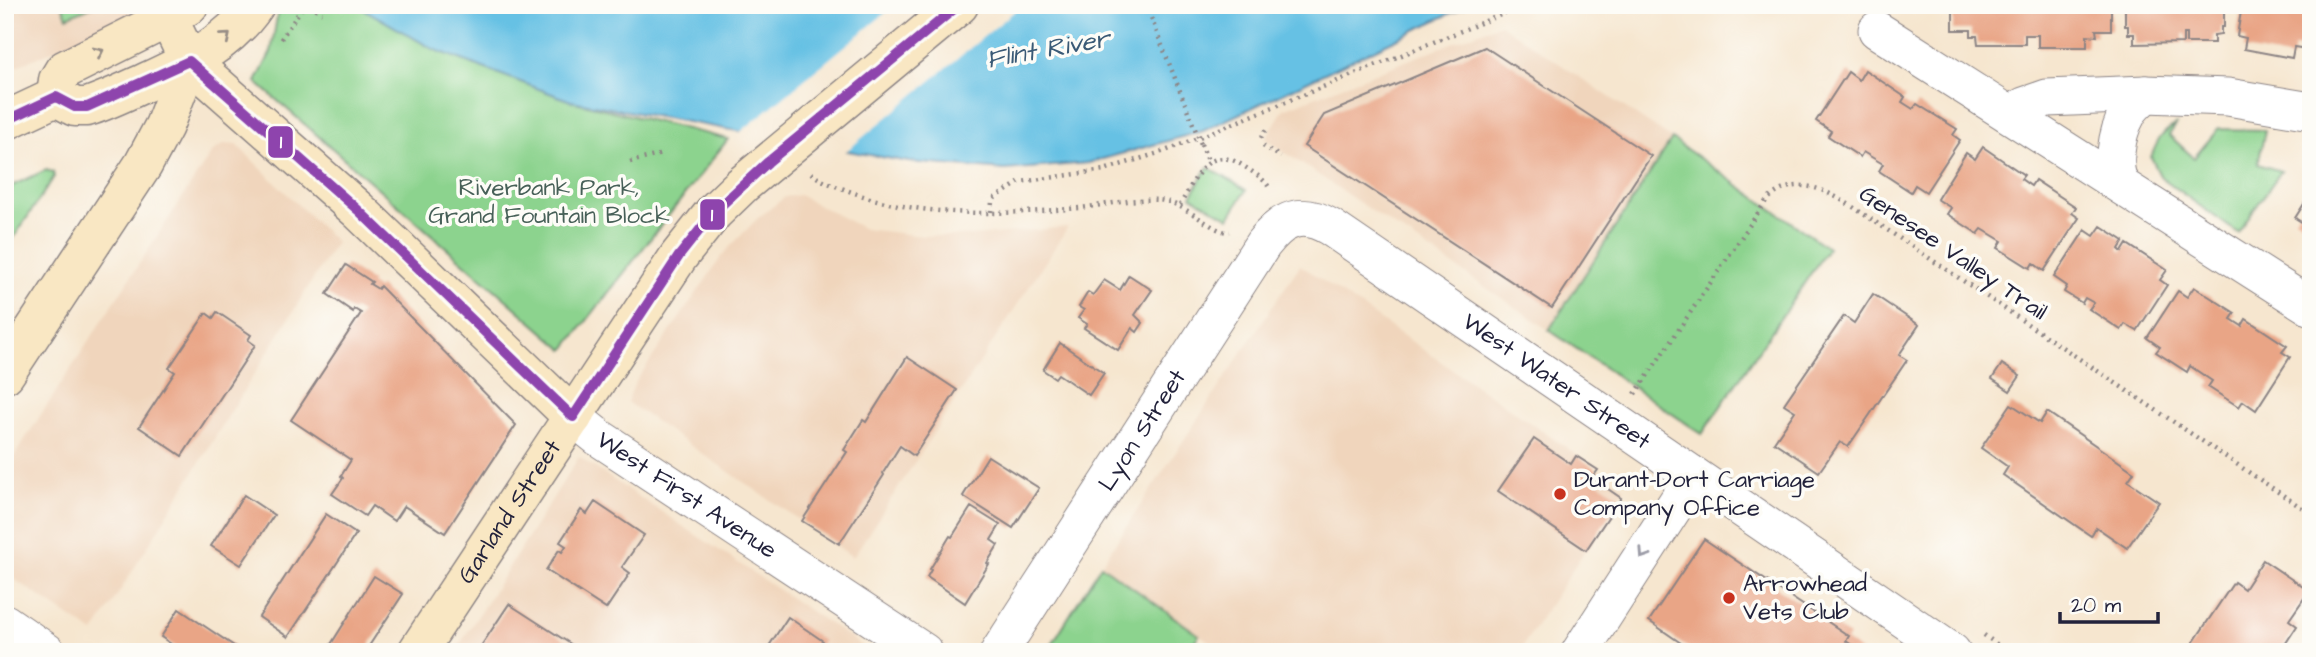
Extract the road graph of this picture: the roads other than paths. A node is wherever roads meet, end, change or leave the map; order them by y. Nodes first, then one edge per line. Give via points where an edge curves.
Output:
1 (256, 5) edge
2 (959, 5) edge
3 (178, 12) edge
4 (1877, 30) dead end
5 (189, 61) junction
6 (2146, 94) junction
7 (57, 97) junction
8 (2311, 111) edge
9 (2013, 116) junction
10 (5, 121) edge
11 (2122, 186) junction
12 (1294, 219) joint
13 (2311, 307) edge
14 (5, 374) edge
15 (572, 417) junction
16 (1694, 476) junction
17 (5, 623) edge
18 (47, 652) edge
19 (417, 652) edge
20 (924, 652) edge
21 (999, 652) edge
22 (1580, 652) edge
23 (1952, 652) edge

5 -> 1 street via 229,36
2 - 15 street, Garland Street via 794,163 728,198 679,256
3 - 5 street
7 -> 3 street via 64,70
4 - 9 street
5 - 7 street via 87,107 75,107
5 - 14 street via 143,165
5 - 15 street, West First Avenue via 358,210
6 - 8 street via 2228,97
6 - 9 street via 2047,98 2024,106
6 - 11 street via 2131,108 2123,125 2115,166
7 - 10 street
9 - 11 street
11 - 13 street
12 - 16 street, West Water Street via 1307,218 1330,227
12 - 21 street, Lyon Street via 1277,228 1263,244
15 - 19 street, Garland Street
15 - 20 street, West First Avenue
16 -> 22 street
16 - 23 street, West Water Street
17 - 18 street

